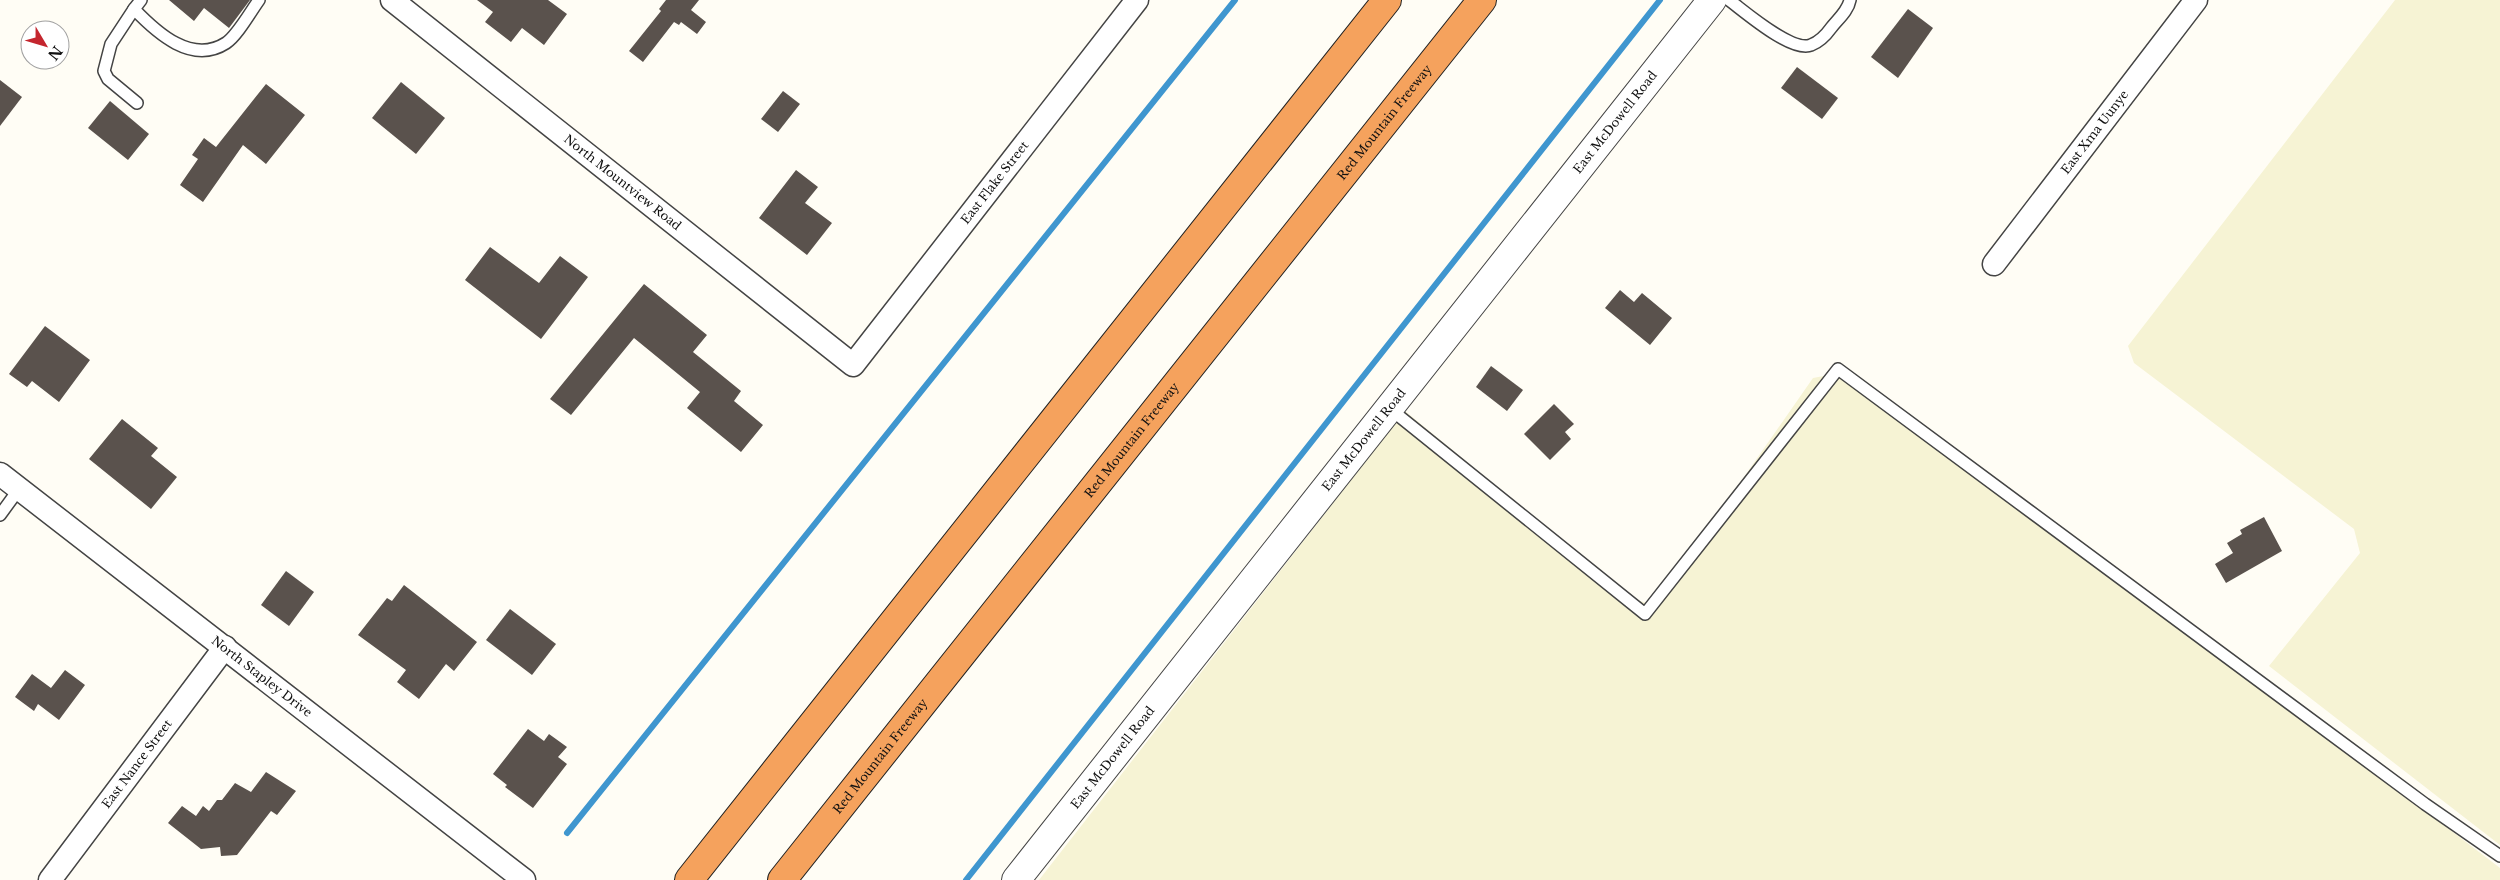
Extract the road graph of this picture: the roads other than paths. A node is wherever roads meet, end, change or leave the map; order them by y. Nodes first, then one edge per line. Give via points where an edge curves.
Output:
1 (259, 0) edge
2 (1137, 0) edge
3 (1387, 0) edge
4 (1482, 0) edge
5 (1712, 0) edge
6 (1729, 0) edge
7 (1850, 0) edge
8 (2196, 0) edge
9 (138, 4) edge
10 (407, 4) edge
11 (137, 103) dead end
12 (1994, 264) dead end
13 (853, 365) joint
14 (1389, 408) junction
15 (0, 474) edge
16 (19, 489) junction
17 (0, 515) edge
18 (225, 648) junction
19 (2500, 856) edge
20 (50, 880) edge
21 (524, 880) edge
22 (690, 880) edge
23 (782, 880) edge
24 (1016, 880) edge

1 - 9 lane via 227,42 204,51 181,48 147,22
2 - 13 street, East Flake Street
3 - 22 highway
4 - 23 highway, Red Mountain Freeway
5 - 14 street, East McDowell Road
6 - 7 lane via 1794,45 1810,46 1825,36 1849,7
8 - 12 street, East Xma Uunye
9 - 11 lane via 111,44 104,71 108,79
10 - 13 street, North Mountview Road
14 - 19 lane via 1645,614 1838,369 2425,804
14 - 24 street, East McDowell Road
15 - 16 street, North Stapley Drive
16 - 17 lane
16 - 18 street, North Stapley Drive
18 - 20 street, East Nance Street
18 - 21 street, North Stapley Drive

